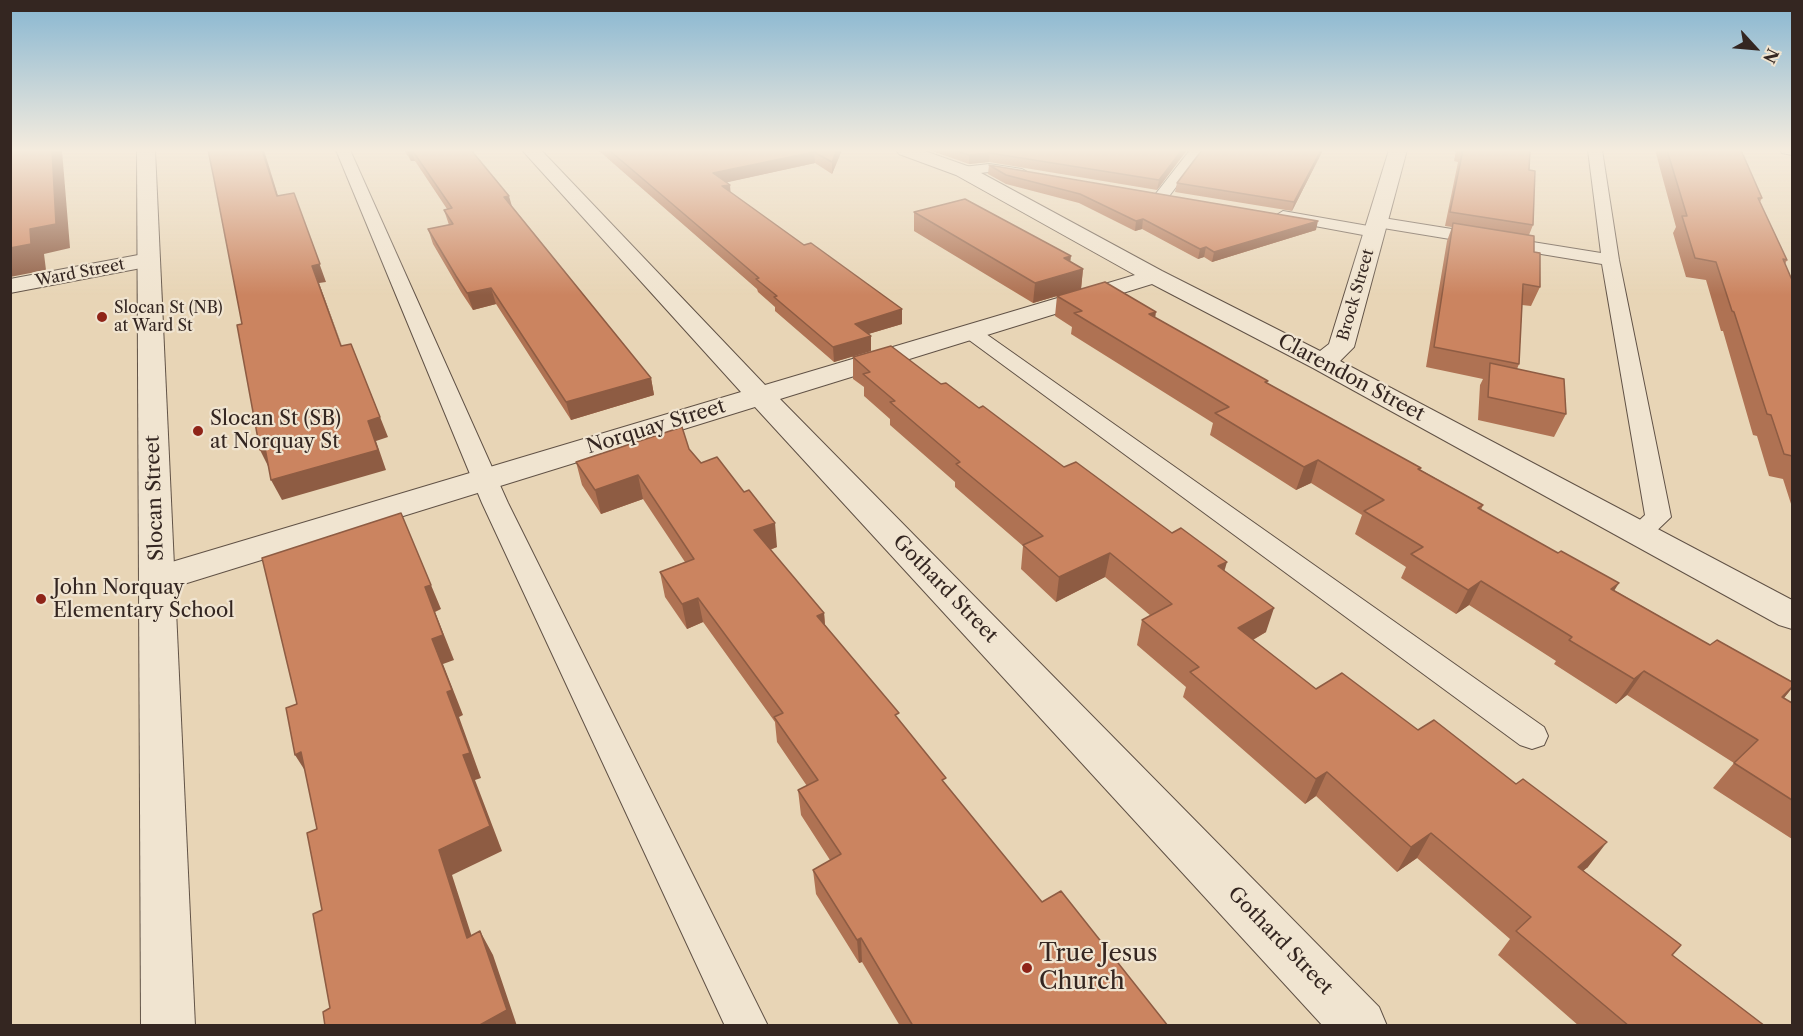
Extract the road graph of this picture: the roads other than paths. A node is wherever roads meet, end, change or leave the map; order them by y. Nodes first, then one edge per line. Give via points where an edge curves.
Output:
1 (147, 198) edge
2 (364, 198) edge
3 (576, 198) edge
4 (1013, 198) edge
5 (1384, 198) edge
6 (1602, 198) edge
7 (1269, 214) edge
8 (1376, 227) junction
9 (149, 260) junction
10 (1610, 260) junction
11 (1154, 276) junction
12 (10, 286) edge
13 (972, 333) junction
14 (1322, 362) junction
15 (759, 395) junction
16 (485, 481) junction
17 (1639, 533) junction
18 (158, 579) junction
19 (1792, 616) edge
20 (1532, 736) dead end
21 (168, 1026) edge
22 (747, 1026) edge
23 (1360, 1026) edge

1 - 9 street, Slocan Street
2 - 16 lane
3 - 15 street, Gothard Street
4 - 11 street, Clarendon Street
5 - 8 street, Brock Street
6 - 10 lane
7 - 8 lane
8 - 10 lane
8 - 14 street, Brock Street via 1341,347
9 - 12 street, Ward Street
9 - 18 street, Slocan Street
10 - 17 lane via 1658,517
11 - 13 street, Norquay Street
11 - 14 street, Clarendon Street
13 - 15 street, Norquay Street
13 - 20 lane
14 - 17 street, Clarendon Street
15 - 16 street, Norquay Street
15 - 23 street, Gothard Street
16 - 18 street, Norquay Street
16 - 22 lane
17 - 19 street, Clarendon Street
18 - 21 street, Slocan Street

